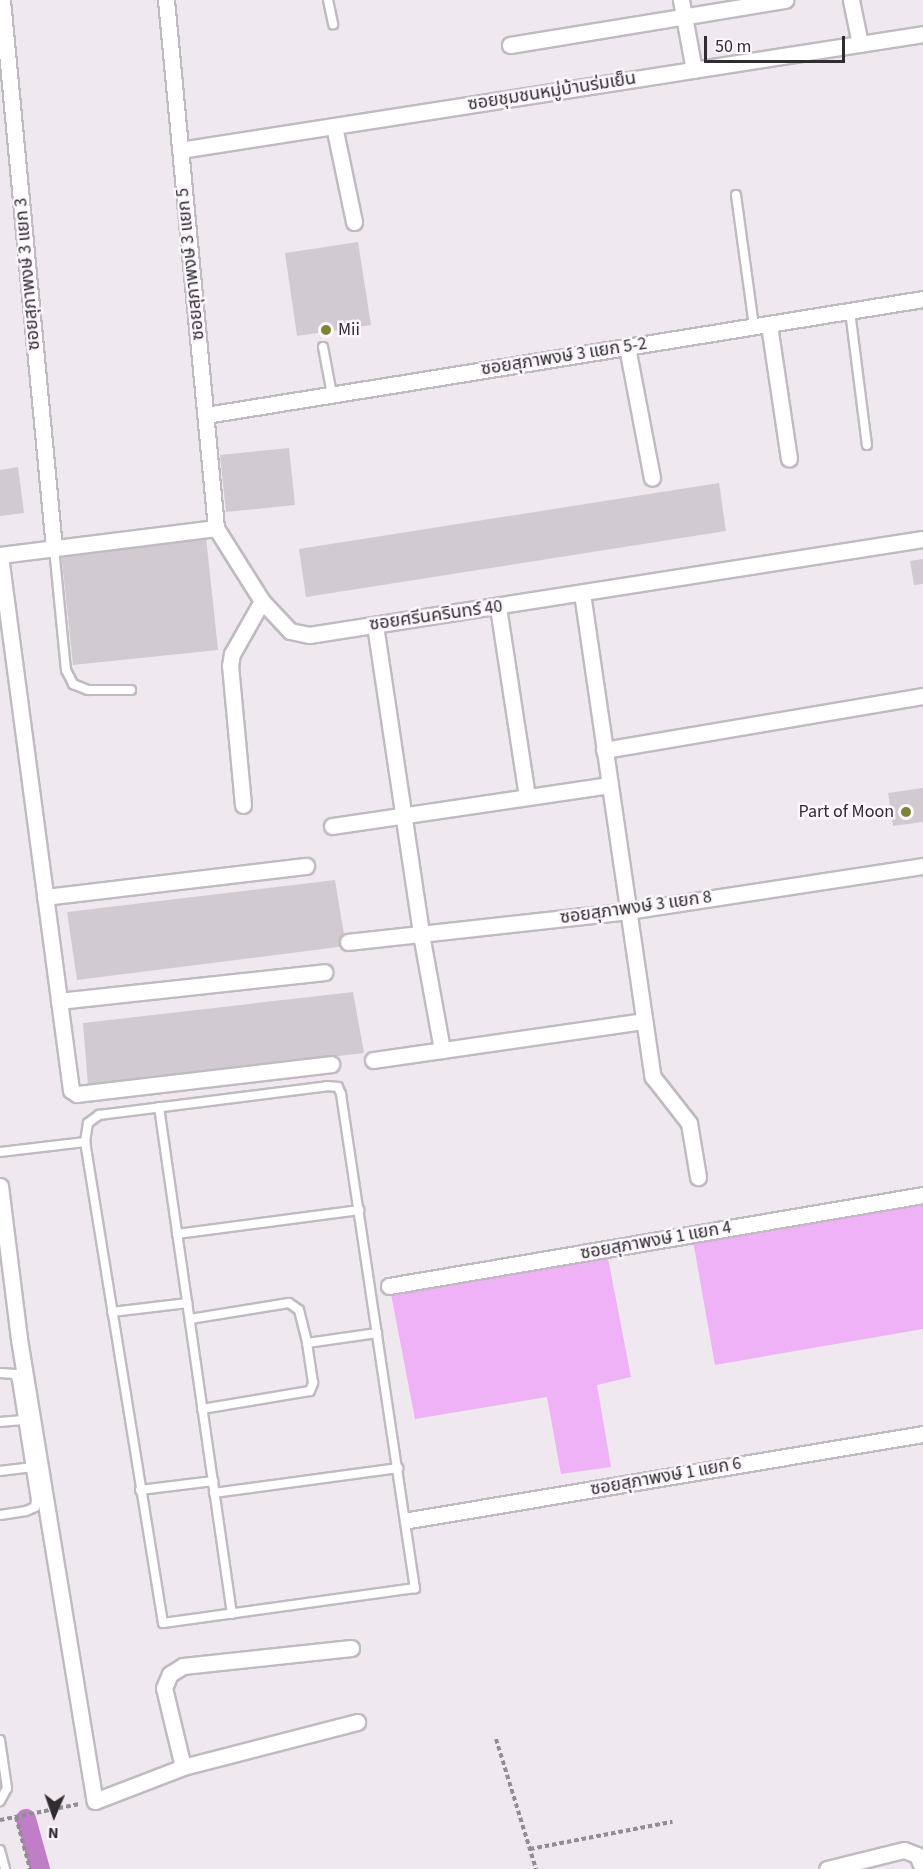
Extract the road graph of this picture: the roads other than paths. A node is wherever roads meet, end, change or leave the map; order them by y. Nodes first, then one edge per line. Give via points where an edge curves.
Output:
1 (2, 0) edge
2 (166, 0) edge
3 (328, 0) edge
4 (785, 0) edge
5 (850, 0) edge
6 (682, 8) edge
7 (333, 24) dead end
8 (923, 34) edge
9 (860, 44) junction
10 (510, 45) dead end
11 (694, 70) junction
12 (334, 126) junction
13 (180, 150) junction
14 (736, 195) dead end
15 (354, 222) dead end
16 (923, 299) edge
17 (850, 311) junction
18 (761, 326) junction
19 (323, 346) dead end
20 (627, 348) junction
21 (332, 394) junction
22 (206, 415) junction
23 (867, 446) dead end
24 (789, 459) dead end
25 (652, 478) dead end
26 (216, 528) junction
27 (923, 540) edge
28 (54, 548) junction
29 (0, 555) edge
30 (582, 593) junction
31 (262, 601) junction
32 (498, 607) junction
33 (375, 625) junction
34 (131, 690) dead end
35 (923, 696) edge
36 (604, 750) junction
37 (609, 785) junction
38 (527, 796) junction
39 (243, 805) dead end
40 (403, 813) junction
41 (332, 826) dead end
42 (923, 866) edge
43 (306, 867) dead end
44 (45, 897) junction
45 (628, 911) junction
46 (421, 934) junction
47 (348, 942) dead end
48 (324, 972) dead end
49 (59, 1001) junction
50 (644, 1021) junction
51 (442, 1050) junction
52 (373, 1060) dead end
53 (331, 1064) dead end
54 (159, 1107) junction
55 (85, 1142) junction
56 (0, 1152) edge
57 (698, 1177) dead end
58 (0, 1186) edge
59 (923, 1195) edge
60 (359, 1210) junction
61 (177, 1234) junction
62 (389, 1286) dead end
63 (187, 1303) junction
64 (112, 1312) junction
65 (190, 1319) junction
66 (378, 1333) junction
67 (307, 1343) junction
68 (0, 1373) edge
69 (202, 1409) junction
70 (23, 1420) junction
71 (0, 1422) edge
72 (923, 1434) edge
73 (31, 1467) junction
74 (398, 1468) junction
75 (0, 1471) edge
76 (213, 1480) junction
77 (140, 1490) junction
78 (214, 1493) junction
79 (0, 1515) edge
80 (407, 1520) junction
81 (232, 1614) junction
82 (351, 1648) dead end
83 (357, 1722) dead end
84 (0, 1740) edge
85 (183, 1767) junction
86 (2, 1771) edge
87 (0, 1801) edge
88 (0, 1850) edge
89 (5, 1869) edge
90 (826, 1869) edge
91 (922, 1869) edge

1 - 28 street, ซอยสุภาพงษ์ 3 แยก 3
2 - 13 street, ซอยสุภาพงษ์ 3 แยก 5
3 - 7 lane
4 - 6 street
5 - 9 street
6 - 10 street
6 - 11 street
8 - 9 street, ซอยชุมชนหมู่บ้านร่มเย็น
9 - 11 street, ซอยชุมชนหมู่บ้านร่มเย็น
11 - 12 street, ซอยชุมชนหมู่บ้านร่มเย็น
12 - 13 street, ซอยชุมชนหมู่บ้านร่มเย็น
12 - 15 street
13 - 22 street, ซอยสุภาพงษ์ 3 แยก 5
14 - 18 lane
16 - 17 street, ซอยสุภาพงษ์ 3 แยก 5-2
17 - 18 street, ซอยสุภาพงษ์ 3 แยก 5-2
17 - 23 lane
18 - 20 street, ซอยสุภาพงษ์ 3 แยก 5-2
18 - 24 street
19 - 21 lane
20 - 21 street, ซอยสุภาพงษ์ 3 แยก 5-2
20 - 25 street
21 - 22 street, ซอยสุภาพงษ์ 3 แยก 5-2
22 - 26 street, ซอยสุภาพงษ์ 3 แยก 5
26 - 28 street
26 - 31 street, ซอยศรีนครินทร์ 40
27 - 30 street, ซอยศรีนครินทร์ 40
28 - 29 street
28 - 34 lane via 66,670 74,684 88,690
29 - 44 street
30 - 32 street, ซอยศรีนครินทร์ 40
30 - 36 street
31 - 33 street, ซอยศรีนครินทร์ 40 via 297,634
31 - 39 street via 232,654 230,666
32 - 33 street, ซอยศรีนครินทร์ 40
32 - 38 street
33 - 40 street
35 - 36 street
36 - 37 street
37 - 38 street
37 - 45 street
38 - 40 street
40 - 41 street
40 - 46 street
42 - 45 street, ซอยสุภาพงษ์ 3 แยก 8
43 - 44 street
44 - 49 street
45 - 46 street, ซอยสุภาพงษ์ 3 แยก 8
45 - 50 street
46 - 47 street, ซอยสุภาพงษ์ 3 แยก 8
46 - 51 street
48 - 49 street
49 - 53 street via 68,1082 77,1094
50 - 51 street
50 - 57 street via 653,1077 689,1123
51 - 52 street
54 - 55 lane via 92,1118
54 - 60 lane via 338,1087
54 - 61 lane
55 - 56 lane
55 - 64 lane
58 - 85 street via 19,1339 95,1801
59 - 62 street, ซอยสุภาพงษ์ 1 แยก 4
60 - 61 lane
60 - 66 lane
61 - 63 lane
63 - 64 lane
63 - 65 lane
64 - 77 lane
65 - 67 lane via 292,1304 300,1314
65 - 69 lane
66 - 67 lane
66 - 74 lane
67 - 69 lane via 313,1383 310,1391
68 - 70 lane via 15,1374
69 - 76 lane
70 - 71 lane
70 - 73 lane
72 - 80 street, ซอยสุภาพงษ์ 1 แยก 6
73 - 75 lane
73 - 79 lane via 35,1507
74 - 78 lane
74 - 80 lane
76 - 77 lane
76 - 78 lane
77 - 81 lane via 161,1621
78 - 81 lane
80 - 81 lane via 415,1586 412,1591
82 - 85 street via 183,1666 170,1674 164,1688
83 - 85 street
84 - 86 lane
86 - 87 lane via 6,1788
88 - 89 lane
90 - 91 street via 912,1850

